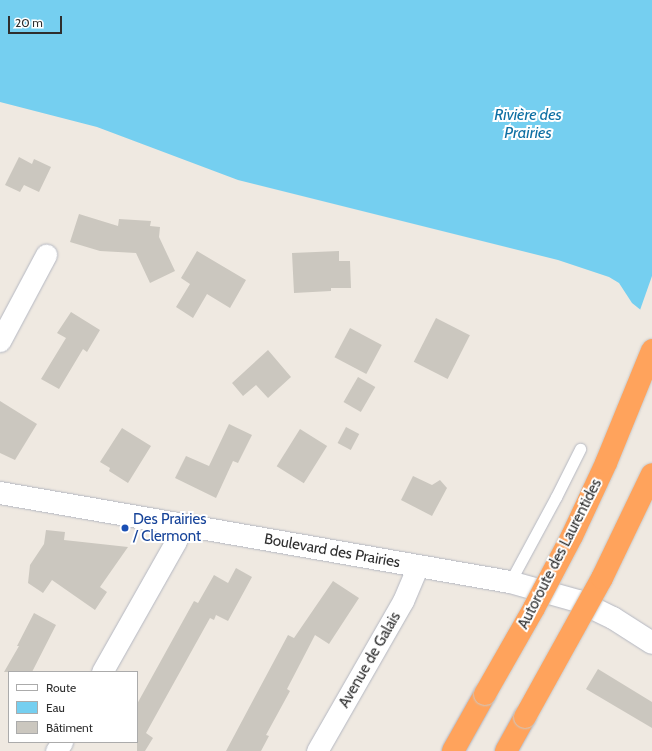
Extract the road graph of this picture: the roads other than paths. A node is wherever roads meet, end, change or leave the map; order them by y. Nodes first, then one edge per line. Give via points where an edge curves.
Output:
1 (46, 255) dead end
2 (0, 341) edge
3 (652, 350) edge
4 (580, 449) dead end
5 (652, 474) edge
6 (0, 494) edge
7 (181, 525) junction
8 (418, 566) junction
9 (510, 582) junction
10 (652, 643) edge
11 (103, 671) edge
12 (317, 751) edge
13 (453, 751) edge
14 (506, 751) edge

1 - 2 street
3 - 13 highway, Autoroute des Laurentides, bridge via 606,463 572,536
4 - 9 lane
5 - 14 highway, bridge via 599,584
6 - 7 street, Boulevard des Prairies
7 - 8 street, Boulevard des Prairies
7 - 11 street via 176,541
8 - 9 street, Boulevard des Prairies
8 - 12 street, Avenue de Galais via 403,601
9 - 10 street, Boulevard des Prairies via 578,601 614,618

